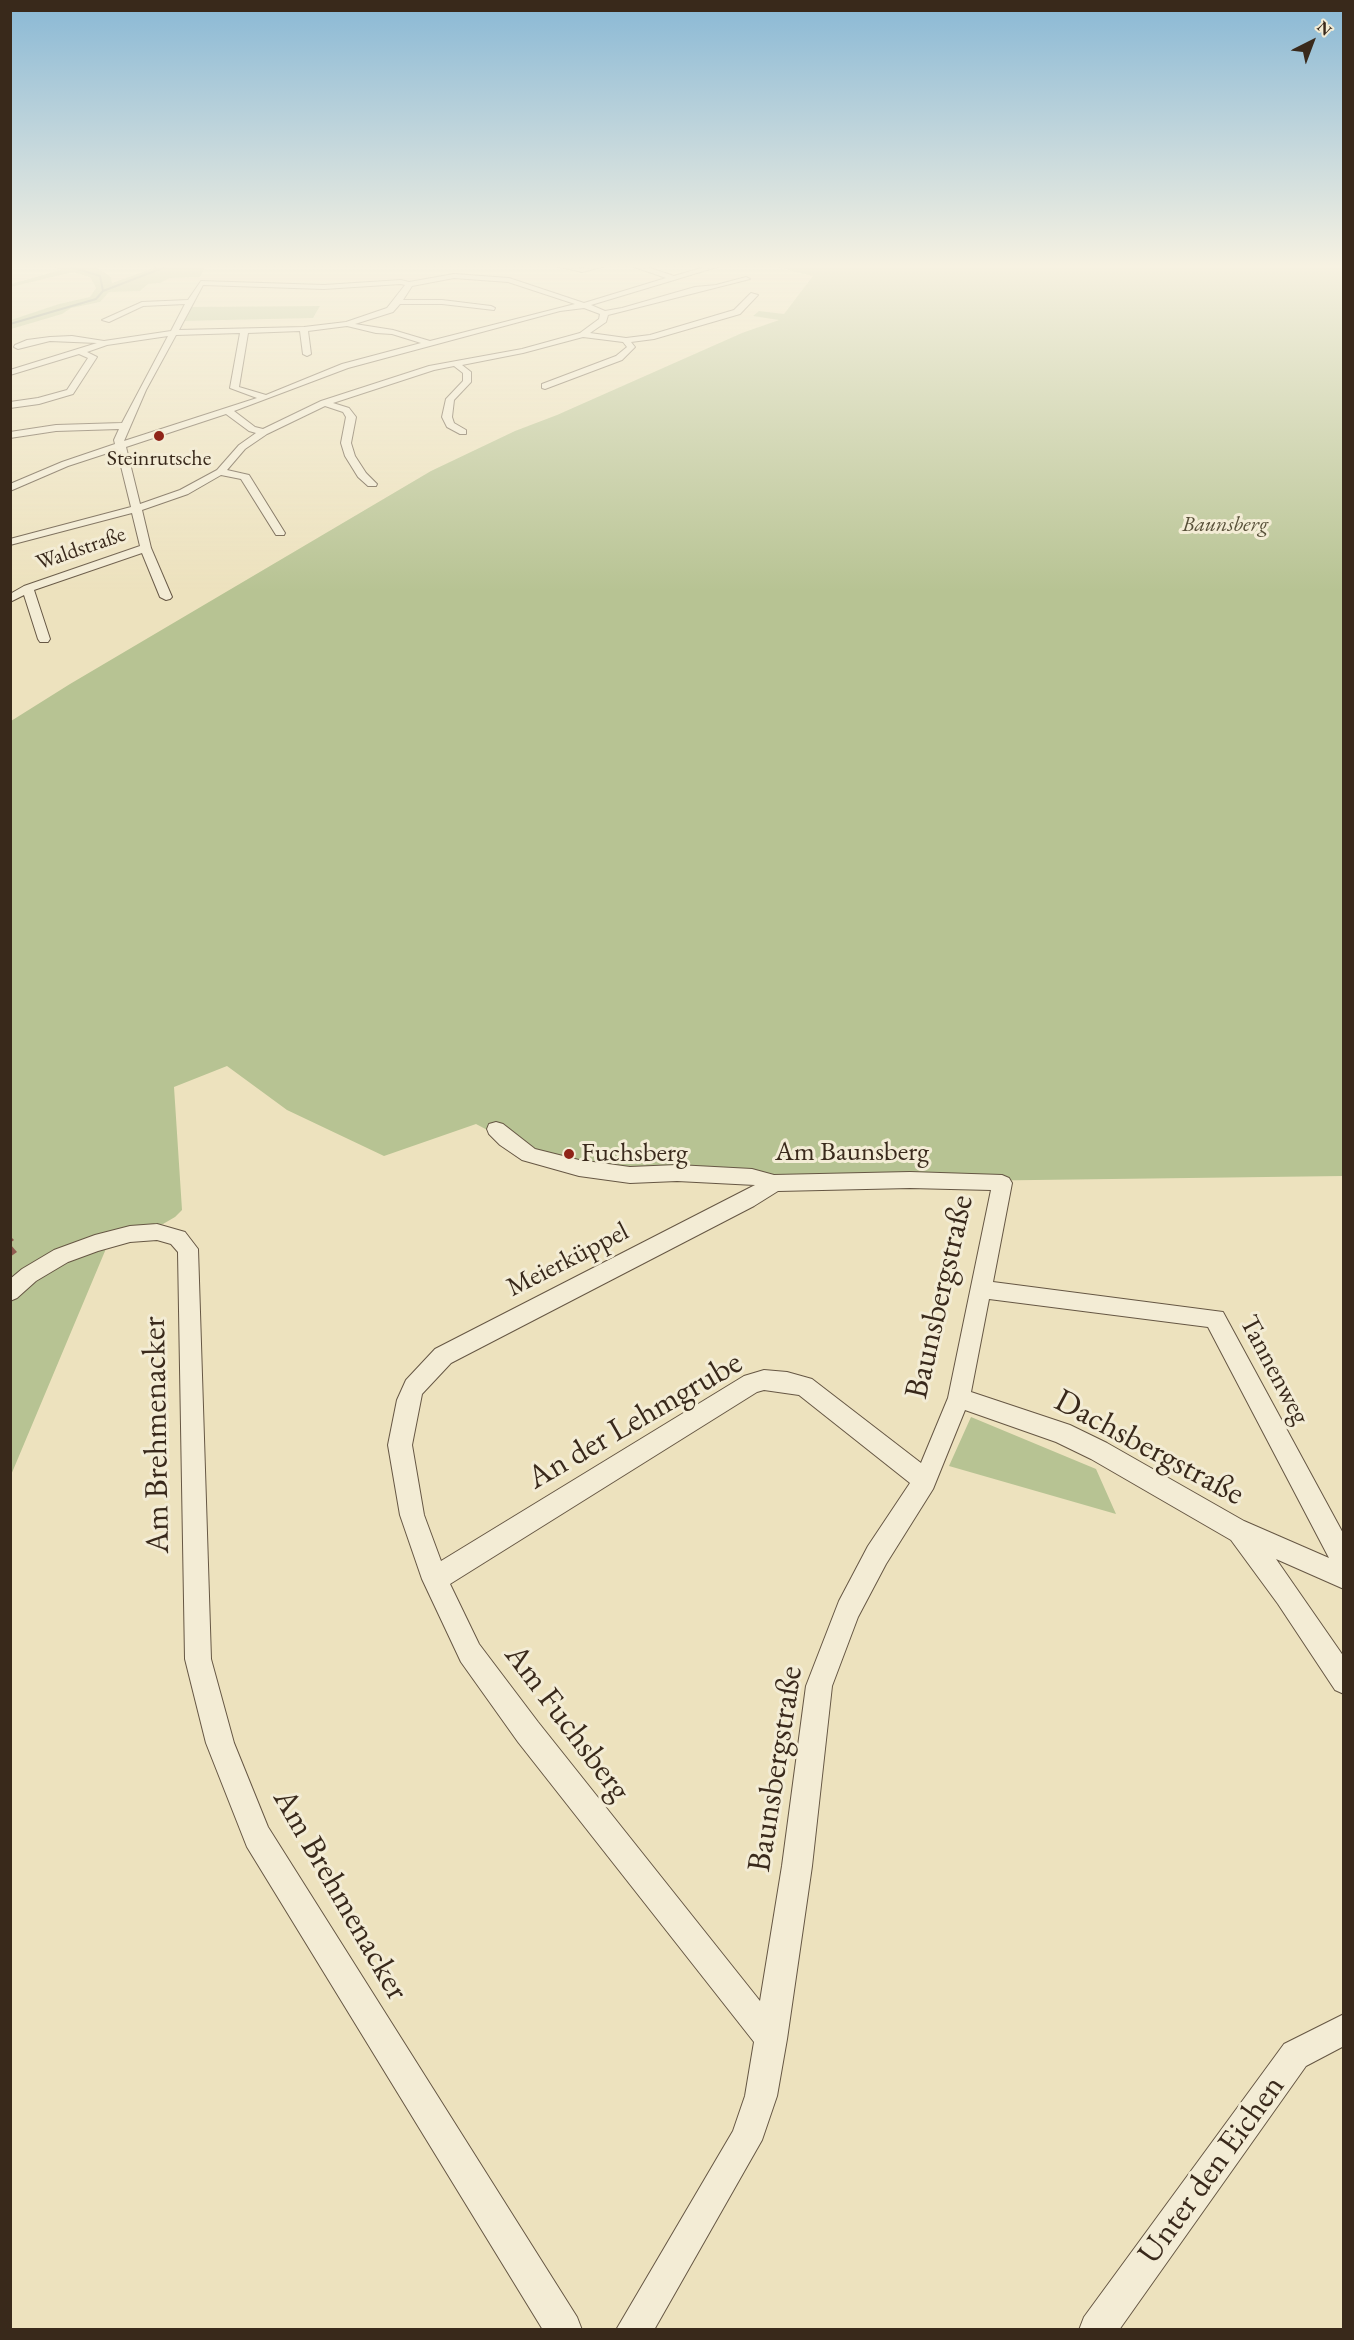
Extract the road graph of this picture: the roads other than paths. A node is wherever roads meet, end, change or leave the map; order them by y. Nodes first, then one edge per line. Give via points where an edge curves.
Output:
1 (82, 373) edge
2 (151, 373) edge
3 (237, 373) edge
4 (327, 373) edge
5 (419, 373) edge
6 (467, 373) edge
7 (579, 373) edge
8 (545, 386) dead end
9 (266, 398) junction
10 (324, 403) junction
11 (10, 405) edge
12 (228, 411) junction
13 (124, 426) junction
14 (264, 432) junction
15 (463, 432) dead end
16 (10, 435) edge
17 (122, 447) junction
18 (220, 472) junction
19 (372, 484) dead end
20 (10, 488) edge
21 (135, 509) junction
22 (280, 533) dead end
23 (11, 542) edge
24 (146, 548) junction
25 (28, 588) junction
26 (166, 597) dead end
27 (10, 599) edge
28 (44, 639) dead end
29 (496, 1129) dead end
30 (774, 1183) junction
31 (1002, 1183) joint
32 (981, 1289) junction
33 (10, 1292) edge
34 (959, 1398) junction
35 (405, 1407) joint
36 (925, 1481) junction
37 (1240, 1532) junction
38 (1344, 1561) edge
39 (1344, 1577) edge
40 (435, 1580) junction
41 (1344, 1681) edge
42 (1344, 2029) edge
43 (771, 2038) junction
44 (564, 2330) edge
45 (634, 2330) edge
46 (1097, 2330) edge

1 - 11 street via 70,392
2 - 13 street
3 - 9 street via 234,388
4 - 9 street
5 - 10 street
6 - 15 street via 467,382 450,399 447,417 450,425
7 - 8 street
9 - 12 street
10 - 14 street
10 - 19 street via 346,410 351,417 346,443 350,456
12 - 14 street via 252,429
12 - 17 street
13 - 16 street via 56,428
13 - 17 street via 119,440
14 - 18 street via 242,447
17 - 20 street via 65,464
17 - 21 street
18 - 21 street via 183,492
18 - 22 street via 245,477
21 - 23 street
21 - 24 street
24 - 25 street, Waldstraße
24 - 26 street
25 - 27 street, Waldstraße
25 - 28 street, Waldstraße
29 - 30 street, Am Baunsberg via 529,1155 579,1168 630,1174 752,1177
30 - 31 street, Am Baunsberg
30 - 35 street, Meierküppel via 443,1356 414,1387
31 - 32 street, Baunsbergstraße
32 - 34 street, Baunsbergstraße
32 - 38 street, Tannenweg via 1215,1319
33 - 44 street, Am Brehmenacker via 61,1256 130,1234 157,1232 178,1238 188,1249 198,1659 220,1743 257,1837
34 - 36 street, Baunsbergstraße
34 - 37 street, Dachsbergstraße via 1062,1433
35 - 40 street, Am Fuchsberg via 400,1445 405,1482
36 - 40 street, An der Lehmgrube via 804,1386 764,1380 752,1383
36 - 43 street, Baunsbergstraße via 851,1603 819,1686
37 - 39 street
37 - 41 street, Dachsbergstraße
40 - 43 street, Am Fuchsberg via 476,1662
42 - 46 street, Unter den Eichen via 1295,2055
43 - 45 street, Baunsbergstraße via 761,2096 746,2140

